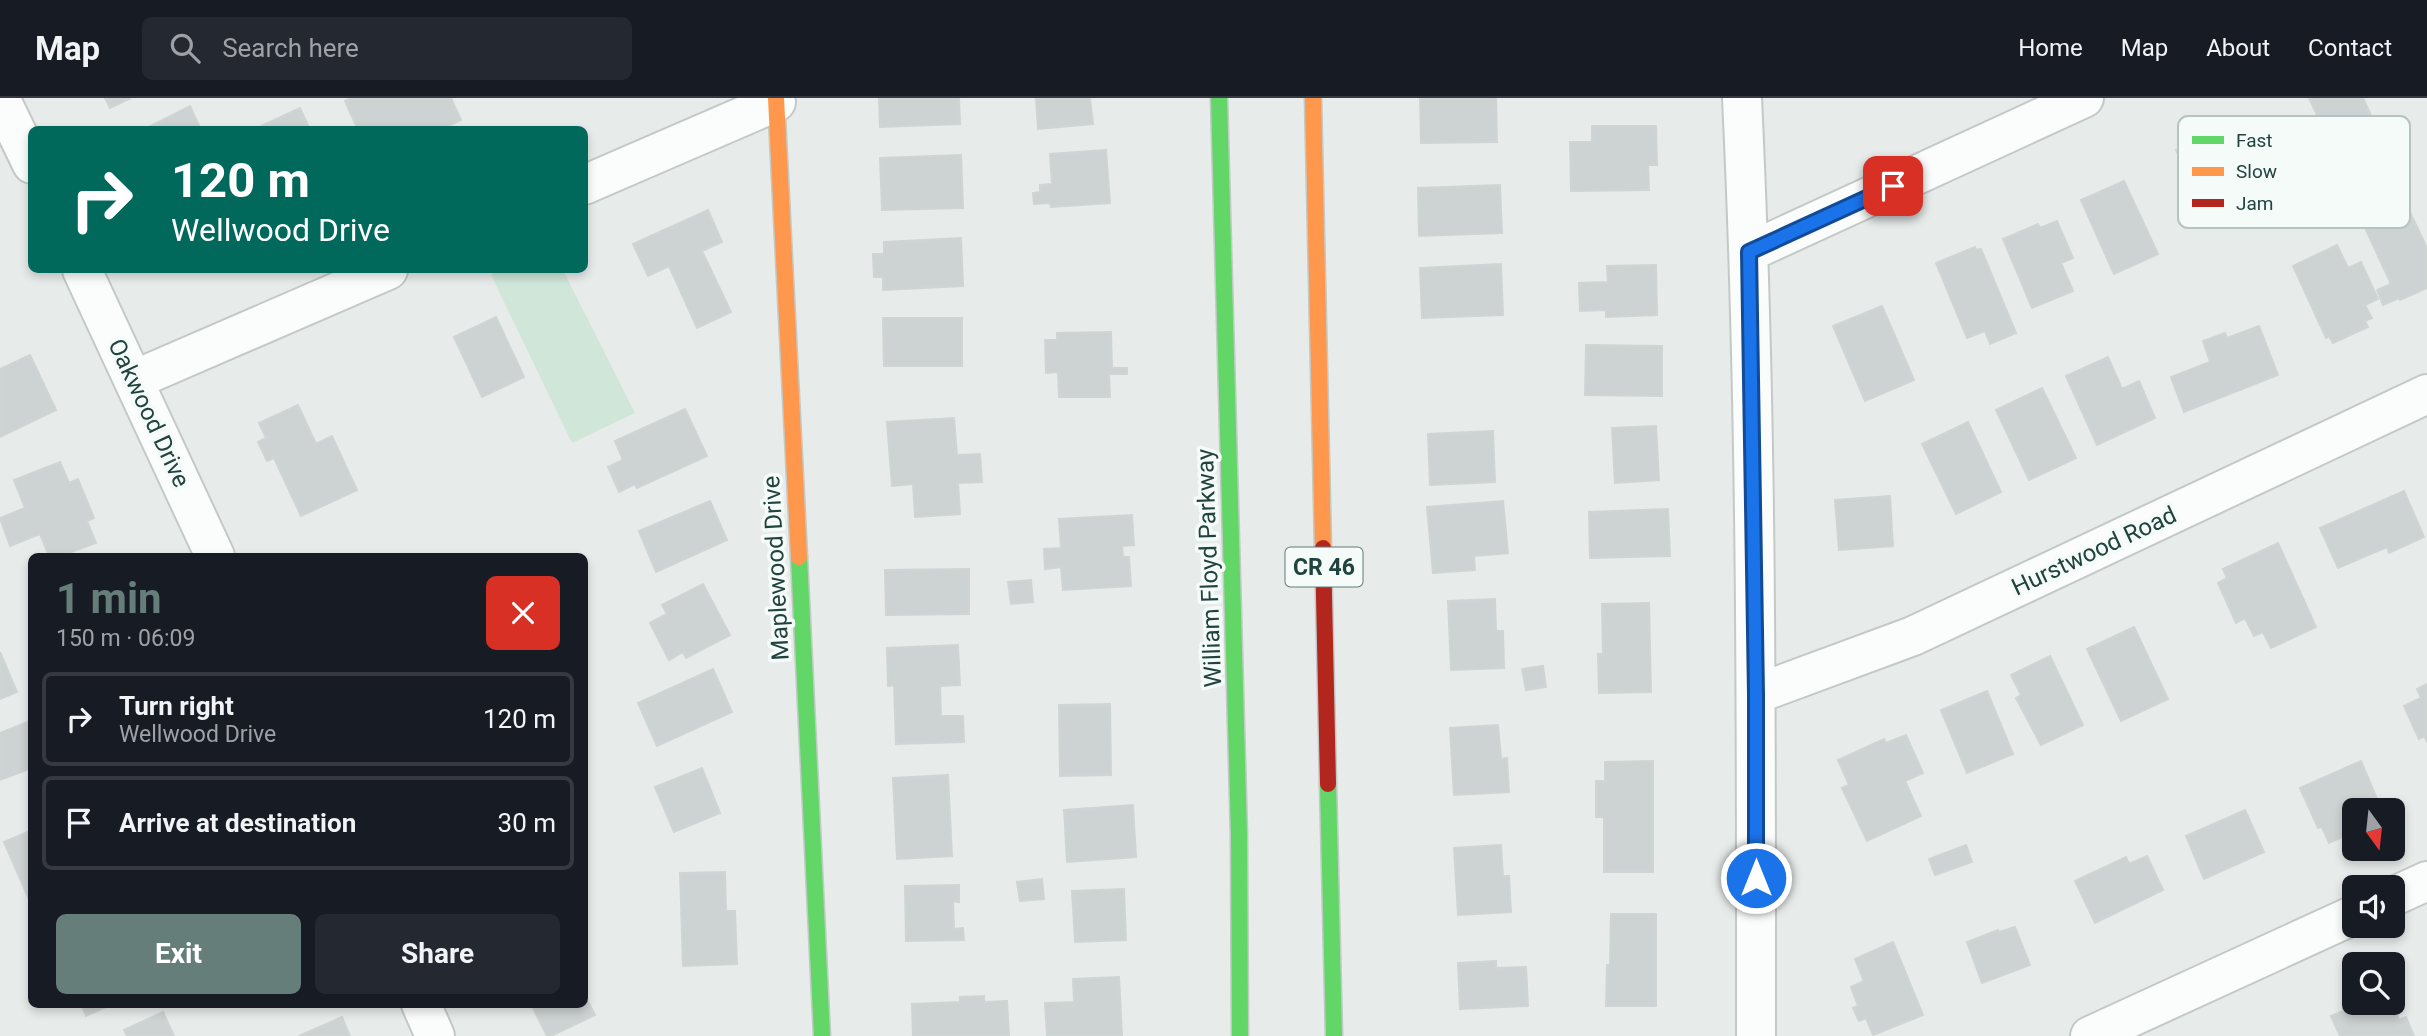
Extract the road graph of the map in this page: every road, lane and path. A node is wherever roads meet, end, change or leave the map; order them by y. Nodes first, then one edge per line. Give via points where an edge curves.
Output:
1 (0, 98) edge
2 (1219, 98) edge
3 (1313, 98) edge
4 (1742, 98) edge
5 (2084, 98) edge
6 (776, 100) edge
7 (28, 156) edge
8 (588, 183) edge
9 (1749, 252) junction
10 (83, 273) edge
11 (381, 273) edge
12 (134, 380) junction
13 (2427, 394) edge
14 (214, 553) edge
15 (1756, 694) junction
16 (2427, 881) edge
17 (2405, 891) edge
18 (2342, 921) edge
19 (423, 1008) edge
20 (435, 1036) edge
21 (822, 1036) edge
22 (1240, 1036) edge
23 (1334, 1036) edge
24 (1756, 1036) edge
25 (2091, 1036) edge

1 - 7 street
2 - 22 main road, William Floyd Parkway
3 - 23 main road, CR 46
4 - 9 street
5 - 9 street
6 - 8 street
6 - 21 main road, Maplewood Drive
9 - 15 street
10 - 12 street, Oakwood Drive
11 - 12 street
12 - 14 street, Oakwood Drive
13 - 15 street, Hurstwood Road via 1913,636
15 - 24 street
16 - 17 street
18 - 25 street
19 - 20 street

